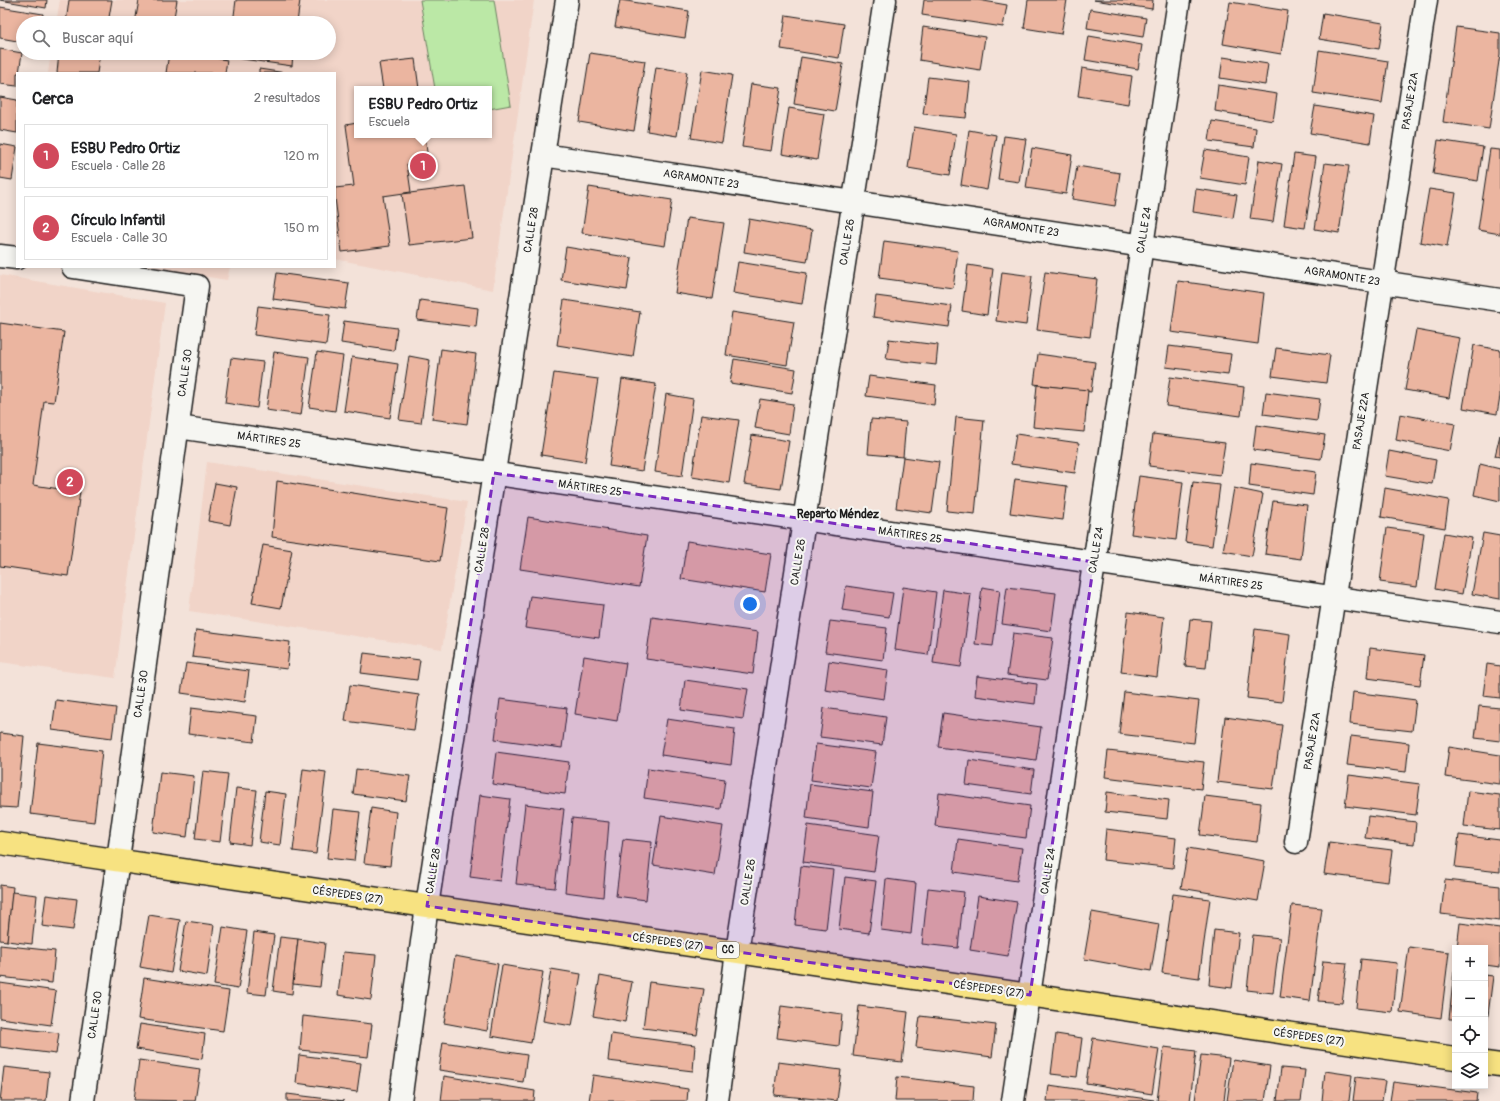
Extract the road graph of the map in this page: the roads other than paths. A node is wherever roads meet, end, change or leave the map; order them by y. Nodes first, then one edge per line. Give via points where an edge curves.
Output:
1 (567, 0) edge
2 (885, 0) edge
3 (1179, 0) edge
4 (1426, 0) edge
5 (543, 154) junction
6 (854, 202) junction
7 (1142, 245) junction
8 (0, 256) edge
9 (16, 258) edge
10 (80, 268) edge
11 (1383, 282) junction
12 (1500, 300) edge
13 (178, 427) junction
14 (494, 473) junction
15 (804, 519) junction
16 (1094, 562) junction
17 (1334, 597) junction
18 (1500, 622) edge
19 (1296, 842) dead end
20 (0, 843) edge
21 (118, 860) junction
22 (427, 906) junction
23 (737, 952) junction
24 (1030, 995) junction
25 (1452, 1058) edge
26 (1488, 1063) edge
27 (1500, 1065) edge
28 (82, 1101) edge
29 (400, 1101) edge
30 (717, 1101) edge
31 (1013, 1101) edge

1 - 5 street, CALLE 28
2 - 6 street, CALLE 26
3 - 7 street, CALLE 24
4 - 11 street, PASAJE 22A
5 - 6 street, AGRAMONTE 23
5 - 14 street, CALLE 28
6 - 7 street, AGRAMONTE 23
6 - 15 street, CALLE 26
7 - 11 street, AGRAMONTE 23
7 - 16 street, CALLE 24
8 - 9 street
10 - 13 street, CALLE 30 via 197,286
11 - 12 street, AGRAMONTE 23
11 - 17 street, PASAJE 22A
13 - 14 street, MÁRTIRES 25
13 - 21 street, CALLE 30
14 - 15 street, MÁRTIRES 25
14 - 22 street, CALLE 28
15 - 16 street, MÁRTIRES 25
15 - 23 street, CALLE 26
16 - 17 street, MÁRTIRES 25
16 - 24 street, CALLE 24
17 - 18 street, MÁRTIRES 25
17 - 19 street, PASAJE 22A
20 - 21 main road, CÉSPEDES (27) / CC
21 - 22 main road, CÉSPEDES (27) / CC
21 - 28 street, CALLE 30
22 - 23 main road, CÉSPEDES (27) / CC
22 - 29 street, CALLE 28
23 - 24 main road, CÉSPEDES (27) / CC
23 - 30 street, CALLE 26
24 - 25 main road, CÉSPEDES (27) / CC
24 - 31 street, CALLE 24
26 - 27 main road

